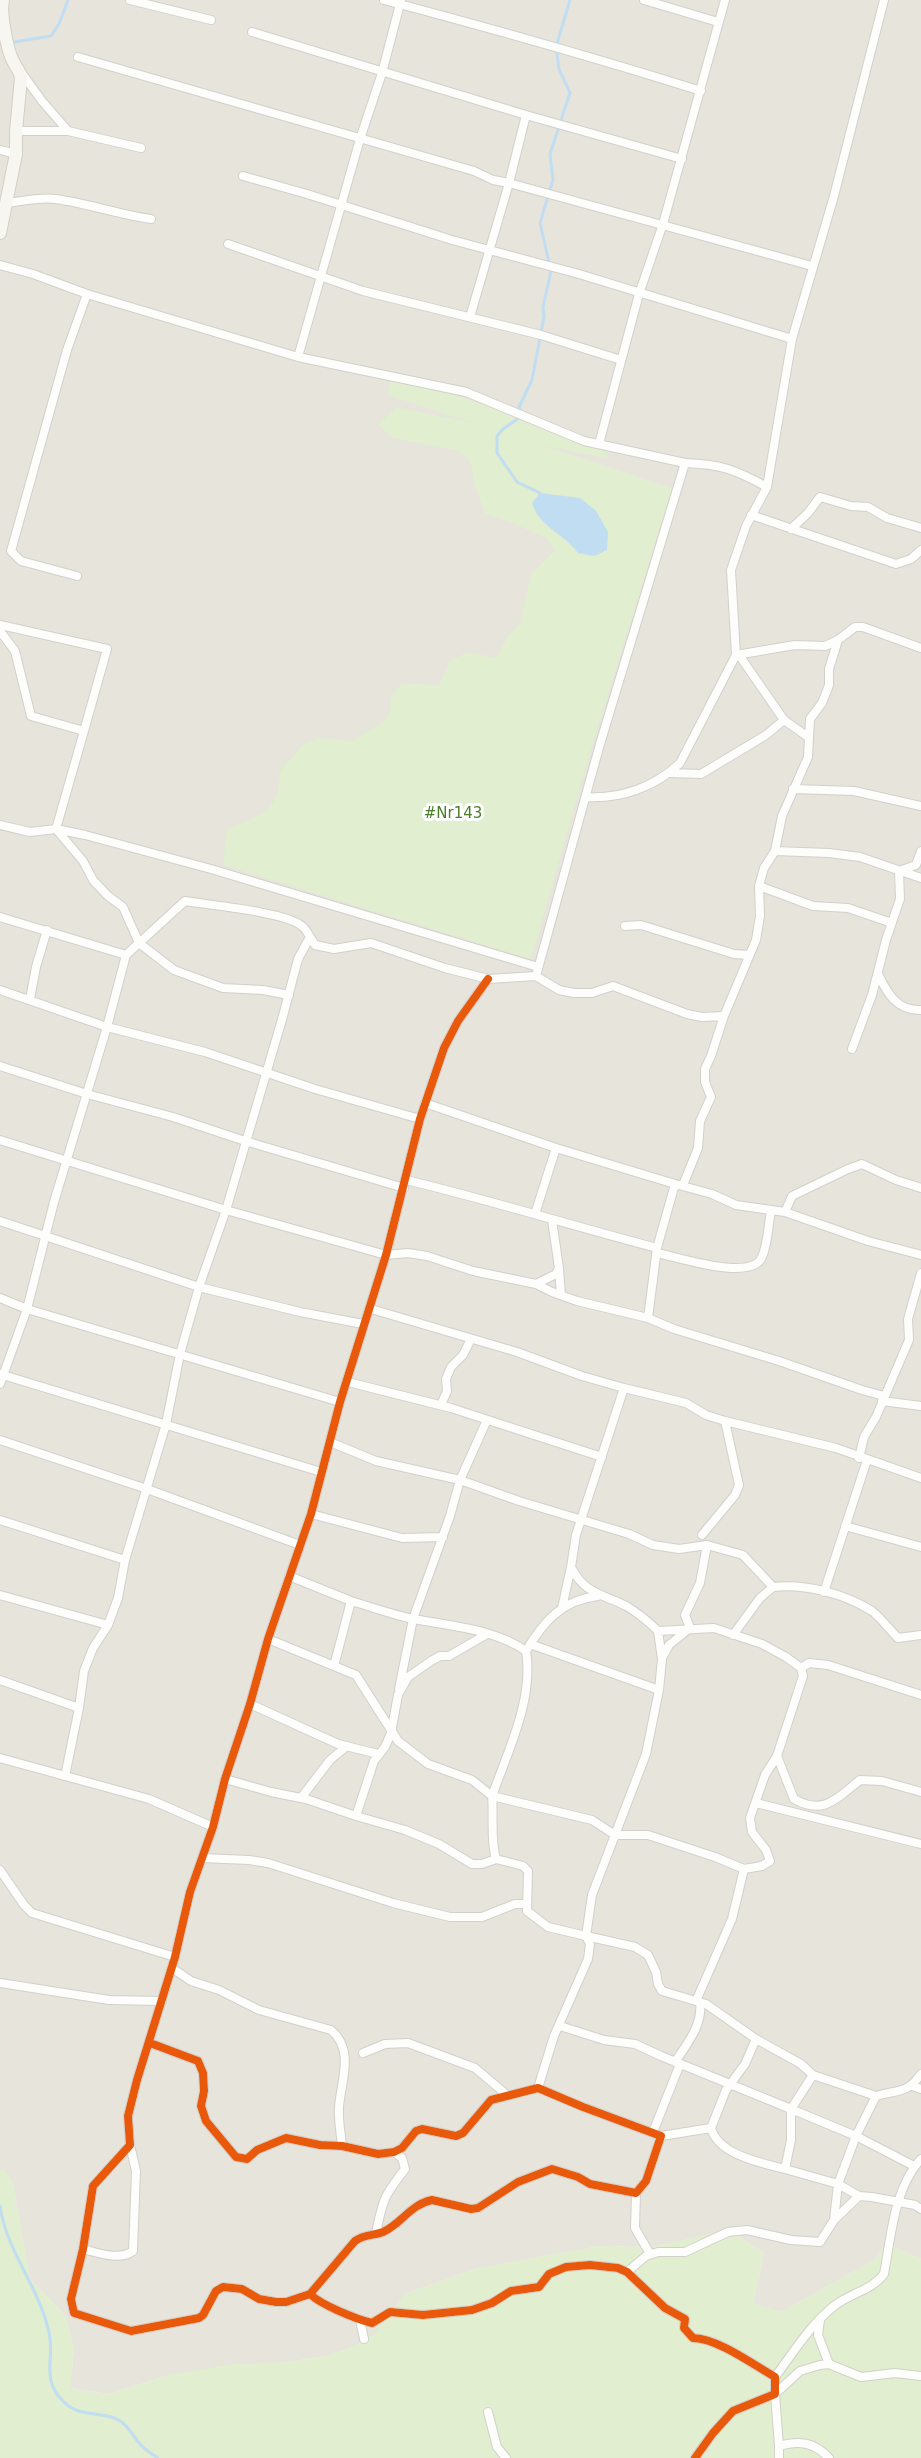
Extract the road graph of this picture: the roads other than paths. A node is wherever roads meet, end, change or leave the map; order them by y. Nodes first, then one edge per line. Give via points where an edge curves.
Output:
1 (3, 0) edge
2 (130, 0) edge
3 (384, 0) edge
4 (644, 0) edge
5 (725, 0) edge
6 (884, 0) edge
7 (400, 2) edge
8 (211, 20) dead end
9 (717, 22) junction
10 (252, 32) dead end
11 (78, 57) dead end
12 (21, 72) junction
13 (382, 73) junction
14 (701, 91) junction
15 (526, 115) junction
16 (16, 131) junction
17 (68, 131) junction
18 (360, 139) junction
19 (141, 148) dead end
20 (0, 150) edge
21 (16, 154) junction
22 (682, 159) junction
23 (243, 176) dead end
24 (509, 183) junction
25 (4, 206) edge
26 (342, 206) junction
27 (151, 219) dead end
28 (663, 224) junction
29 (0, 233) edge
30 (228, 243) dead end
31 (489, 250) junction
32 (0, 266) edge
33 (812, 266) junction
34 (321, 277) junction
35 (87, 294) junction
36 (639, 294) junction
37 (470, 317) junction
38 (792, 339) junction
39 (298, 357) junction
40 (621, 360) junction
41 (599, 444) junction
42 (685, 463) junction
43 (767, 487) junction
44 (751, 515) junction
45 (921, 528) edge
46 (791, 529) junction
47 (921, 550) edge
48 (77, 576) dead end
49 (0, 625) edge
50 (0, 631) edge
51 (838, 640) junction
52 (921, 648) edge
53 (738, 655) junction
54 (784, 720) junction
55 (84, 730) junction
56 (808, 737) junction
57 (670, 773) junction
58 (793, 789) junction
59 (587, 797) junction
60 (921, 806) edge
61 (0, 825) edge
62 (56, 829) junction
63 (775, 850) junction
64 (921, 851) edge
65 (899, 871) junction
66 (921, 878) edge
67 (759, 886) junction
68 (0, 916) edge
69 (892, 923) junction
70 (625, 926) dead end
71 (47, 930) junction
72 (310, 937) junction
73 (139, 943) junction
74 (126, 955) junction
75 (749, 956) junction
76 (537, 972) junction
77 (878, 974) junction
78 (488, 979) junction
79 (0, 990) edge
80 (289, 995) junction
81 (30, 999) junction
82 (921, 1010) edge
83 (724, 1016) junction
84 (107, 1027) junction
85 (852, 1049) dead end
86 (0, 1066) edge
87 (267, 1073) junction
88 (87, 1094) junction
89 (425, 1103) junction
90 (420, 1119) junction
91 (0, 1140) edge
92 (245, 1142) junction
93 (556, 1148) junction
94 (66, 1162) junction
95 (405, 1184) junction
96 (679, 1184) junction
97 (921, 1188) edge
98 (226, 1210) junction
99 (771, 1211) junction
100 (785, 1212) junction
101 (535, 1214) junction
102 (552, 1220) junction
103 (0, 1221) edge
104 (46, 1235) junction
105 (657, 1250) junction
106 (386, 1254) junction
107 (921, 1255) edge
108 (559, 1268) junction
109 (921, 1273) edge
110 (536, 1284) junction
111 (199, 1287) junction
112 (561, 1295) junction
113 (0, 1298) edge
114 (27, 1309) junction
115 (371, 1309) junction
116 (648, 1318) junction
117 (363, 1324) junction
118 (471, 1339) junction
119 (180, 1354) junction
120 (2, 1374) edge
121 (348, 1382) junction
122 (0, 1384) edge
123 (624, 1388) junction
124 (883, 1398) junction
125 (340, 1402) junction
126 (441, 1405) junction
127 (921, 1406) edge
128 (487, 1420) junction
129 (725, 1421) junction
130 (165, 1424) junction
131 (0, 1440) edge
132 (330, 1442) junction
133 (602, 1457) junction
134 (863, 1459) junction
135 (321, 1472) junction
136 (921, 1478) edge
137 (460, 1480) junction
138 (147, 1489) junction
139 (311, 1514) junction
140 (0, 1520) edge
141 (581, 1520) junction
142 (845, 1526) junction
143 (702, 1535) dead end
144 (443, 1538) junction
145 (300, 1545) junction
146 (707, 1545) junction
147 (921, 1547) edge
148 (125, 1560) junction
149 (571, 1567) junction
150 (289, 1576) junction
151 (773, 1587) junction
152 (824, 1592) junction
153 (0, 1595) edge
154 (598, 1596) junction
155 (351, 1601) junction
156 (562, 1608) junction
157 (413, 1619) junction
158 (108, 1625) junction
159 (690, 1628) junction
160 (658, 1631) junction
161 (487, 1634) junction
162 (733, 1635) junction
163 (921, 1635) edge
164 (268, 1639) junction
165 (528, 1647) junction
166 (662, 1659) junction
167 (334, 1666) junction
168 (801, 1668) junction
169 (0, 1680) edge
170 (658, 1690) junction
171 (398, 1695) junction
172 (921, 1695) edge
173 (250, 1704) junction
174 (79, 1708) junction
175 (391, 1733) junction
176 (347, 1746) junction
177 (378, 1754) junction
178 (777, 1756) junction
179 (0, 1758) edge
180 (65, 1776) junction
181 (225, 1779) junction
182 (921, 1792) edge
183 (492, 1796) junction
184 (301, 1798) junction
185 (756, 1803) junction
186 (356, 1816) junction
187 (213, 1827) junction
188 (615, 1835) junction
189 (921, 1844) edge
190 (202, 1858) junction
191 (495, 1858) junction
192 (744, 1869) junction
193 (0, 1870) edge
194 (526, 1904) junction
195 (586, 1936) junction
196 (175, 1957) junction
197 (172, 1968) junction
198 (0, 1983) edge
199 (162, 2001) junction
200 (698, 2001) junction
201 (560, 2026) junction
202 (756, 2039) junction
203 (150, 2043) junction
204 (363, 2053) dead end
205 (678, 2063) junction
206 (921, 2074) edge
207 (813, 2075) junction
208 (729, 2084) junction
209 (917, 2087) edge
210 (538, 2088) junction
211 (507, 2095) junction
212 (876, 2096) junction
213 (791, 2109) junction
214 (711, 2128) junction
215 (657, 2134) junction
216 (856, 2136) junction
217 (130, 2145) junction
218 (342, 2146) junction
219 (394, 2152) junction
220 (921, 2159) edge
221 (914, 2166) junction
222 (785, 2169) junction
223 (838, 2184) junction
224 (636, 2193) junction
225 (859, 2196) junction
226 (898, 2202) junction
227 (921, 2209) edge
228 (834, 2220) junction
229 (376, 2233) junction
230 (83, 2249) junction
231 (650, 2254) junction
232 (627, 2271) junction
233 (310, 2294) junction
234 (360, 2320) junction
235 (820, 2320) junction
236 (364, 2339) dead end
237 (829, 2364) junction
238 (921, 2376) edge
239 (775, 2377) junction
240 (775, 2394) junction
241 (488, 2412) dead end
242 (779, 2446) junction
243 (506, 2458) edge
244 (695, 2458) edge
245 (779, 2458) edge
246 (830, 2458) edge

1 - 12 street via 12,60
2 - 8 street
3 - 7 street
4 - 9 street
5 - 9 street
6 - 33 street
7 - 13 street
7 - 14 street
9 - 14 street
10 - 13 street
11 - 18 street
12 - 16 street
12 - 17 street
13 - 15 street
13 - 18 street
14 - 22 street
15 - 22 street
15 - 24 street
16 - 17 street
16 - 21 street
17 - 19 street
18 - 24 street
18 - 26 street
20 - 21 street
21 - 25 street
22 - 28 street
23 - 26 street
24 - 28 street
24 - 31 street
25 - 27 street via 52,198
25 - 29 street
26 - 31 street
26 - 34 street
28 - 33 street
28 - 36 street
30 - 34 street
31 - 36 street
31 - 37 street
32 - 35 street
33 - 38 street
34 - 37 street
34 - 39 street
35 - 39 street
35 - 48 street via 11,551 21,561
36 - 38 street
36 - 40 street
37 - 40 street
38 - 43 street
39 - 41 street via 466,392
40 - 41 street
41 - 42 street
42 - 43 street via 714,464
42 - 59 street
43 - 44 street
44 - 46 street
44 - 53 street via 731,570
45 - 46 street via 887,518 868,507 820,497
46 - 47 street via 896,564
49 - 55 street via 107,649
50 - 55 street via 15,651 31,716
51 - 52 street via 855,627 863,627
51 - 53 street via 825,646 795,645
51 - 56 street via 829,669 829,685 810,719
53 - 54 street
53 - 57 street via 680,763
54 - 56 street
54 - 57 street via 701,774
55 - 62 street
56 - 58 street via 808,757
57 - 59 street via 634,791 604,798
58 - 60 street via 854,790
58 - 63 street
59 - 76 street
61 - 62 street via 30,832
62 - 73 street via 83,861 93,880 123,907
62 - 76 street via 211,869
63 - 65 street via 860,857
63 - 67 street
64 - 65 street via 916,865
65 - 66 street
65 - 69 street via 900,899
67 - 69 street via 813,906 848,908
67 - 75 street via 758,927
68 - 71 street
69 - 77 street
70 - 75 street via 641,925
71 - 74 street
71 - 81 street
72 - 73 street via 302,925 283,919 185,901
72 - 78 street via 315,945 334,949 371,943
72 - 80 street via 298,959
73 - 74 street
73 - 80 street via 174,970 214,986
74 - 84 street
75 - 83 street
76 - 78 street
76 - 83 street via 559,990 592,993 613,986 687,1014
77 - 82 street via 894,1001
77 - 85 street
78 - 89 street via 444,1048
79 - 81 street
80 - 87 street
81 - 84 street
83 - 96 street via 705,1069 711,1097 700,1121 698,1148
84 - 87 street
84 - 88 street
86 - 88 street
87 - 90 street
87 - 92 street
88 - 92 street
88 - 94 street
89 - 90 street
89 - 93 street
90 - 95 street
91 - 94 street
92 - 95 street
92 - 98 street
93 - 96 street
93 - 101 street
94 - 98 street
94 - 104 street
95 - 101 street via 485,1199
95 - 106 street
96 - 99 street via 736,1205
96 - 105 street
97 - 100 street via 862,1164 792,1196
98 - 106 street
98 - 111 street
99 - 100 street
99 - 105 street via 762,1258 756,1265 722,1267
100 - 107 street
101 - 102 street
102 - 105 street
102 - 108 street
103 - 104 street
104 - 111 street
104 - 114 street
105 - 116 street
106 - 110 street via 427,1256 473,1271
106 - 115 street
108 - 110 street via 556,1274
108 - 112 street
109 - 124 street via 908,1319 909,1340
110 - 112 street
111 - 117 street
111 - 119 street
112 - 116 street
113 - 114 street
114 - 119 street
114 - 120 street
115 - 117 street
115 - 118 street
116 - 124 street
117 - 121 street
118 - 123 street
118 - 126 street via 464,1355 451,1366
119 - 125 street
119 - 130 street
120 - 122 street
120 - 130 street
121 - 125 street
121 - 126 street
123 - 129 street via 686,1403
123 - 133 street
124 - 127 street
124 - 134 street via 864,1437
125 - 132 street
126 - 128 street
128 - 133 street
128 - 137 street
129 - 134 street via 815,1442
129 - 143 street via 739,1485
130 - 135 street
130 - 138 street
131 - 138 street
132 - 135 street
132 - 137 street via 376,1461
133 - 141 street
134 - 136 street
134 - 142 street
135 - 139 street
137 - 141 street
137 - 144 street
138 - 145 street
138 - 148 street
139 - 144 street via 391,1536
139 - 145 street
140 - 148 street
141 - 146 street via 663,1547
141 - 149 street
142 - 147 street
142 - 152 street
144 - 157 street
145 - 150 street
146 - 151 street via 743,1555
146 - 159 street via 700,1583 685,1615
148 - 158 street via 123,1581
149 - 154 street via 578,1579
149 - 156 street
150 - 155 street
150 - 164 street
151 - 152 street via 790,1585
151 - 162 street
152 - 163 street via 874,1612 898,1638
153 - 158 street
154 - 156 street
154 - 160 street via 629,1608
155 - 157 street
155 - 167 street
156 - 165 street via 540,1627
157 - 161 street
157 - 171 street
158 - 174 street via 84,1671
159 - 160 street
159 - 162 street via 714,1628
159 - 166 street via 669,1645
160 - 166 street
161 - 165 street
161 - 171 street via 424,1665 408,1677
162 - 168 street via 773,1649
164 - 167 street
164 - 173 street
165 - 170 street
165 - 183 street via 521,1708
166 - 170 street
167 - 175 street via 356,1675
168 - 172 street via 809,1663 828,1665
168 - 178 street via 802,1676
169 - 174 street
170 - 188 street via 646,1754
171 - 175 street
173 - 176 street
173 - 181 street
174 - 180 street
175 - 177 street
175 - 183 street via 428,1764 472,1780
176 - 177 street
176 - 184 street via 330,1760
177 - 186 street
178 - 182 street via 794,1799 814,1807 831,1803 860,1780 882,1781
178 - 185 street via 765,1775
179 - 180 street
180 - 187 street via 149,1799
181 - 184 street
181 - 187 street
183 - 188 street via 592,1820
183 - 191 street
184 - 186 street
185 - 189 street
185 - 192 street via 749,1824 770,1862
186 - 191 street via 414,1833 472,1864
187 - 190 street
188 - 192 street via 648,1835
188 - 195 street via 592,1895
190 - 194 street via 268,1863 450,1917 482,1917 515,1904
190 - 196 street
191 - 194 street via 528,1871
192 - 200 street via 732,1919
193 - 196 street via 32,1913
194 - 195 street via 530,1914 548,1927
195 - 200 street via 635,1947 648,1955 662,1990
195 - 201 street via 590,1944 588,1959
196 - 197 street
197 - 199 street
197 - 218 street via 191,1981 259,2010 337,2035 346,2064 339,2108
198 - 199 street via 109,2000
199 - 203 street
200 - 202 street
200 - 205 street via 701,2012
201 - 205 street via 604,2040 635,2044
201 - 210 street
202 - 207 street
202 - 208 street via 745,2064
203 - 217 street via 128,2116
203 - 218 street via 198,2061 203,2073 201,2106 206,2121 236,2157 247,2159 257,2150 286,2138
204 - 211 street via 385,2044 408,2043 475,2068
205 - 208 street
205 - 215 street
206 - 209 street
207 - 212 street
207 - 213 street
208 - 213 street
208 - 214 street
209 - 212 street
210 - 211 street
210 - 215 street
211 - 219 street via 491,2100 463,2133 446,2136 422,2129
212 - 216 street
213 - 216 street
213 - 222 street via 791,2140
214 - 215 street
214 - 222 street via 713,2135 738,2156
215 - 224 street via 646,2181
216 - 221 street
216 - 223 street
217 - 230 street via 93,2186
217 - 230 street via 136,2171 133,2251 127,2255 107,2255
218 - 219 street via 378,2154
219 - 229 street via 402,2158 405,2169 381,2202
220 - 221 street
221 - 226 street
222 - 223 street
223 - 225 street
223 - 228 street
224 - 229 street via 590,2184 552,2169 518,2182 478,2208 426,2201
224 - 231 street via 634,2228
225 - 226 street
225 - 228 street
226 - 227 street
226 - 235 street via 884,2274 876,2283 832,2307
228 - 231 street via 820,2242 747,2230 728,2232 685,2252
229 - 233 street via 355,2241
230 - 233 street via 71,2299 74,2313 131,2331 199,2318 216,2291 223,2287 242,2289 259,2299 276,2302
231 - 232 street
232 - 234 street via 590,2265 566,2267 549,2274 539,2287 504,2294 483,2307 440,2315 390,2312 372,2323
232 - 239 street via 665,2308 685,2319 684,2328 693,2338 703,2339
233 - 234 street
234 - 236 street
235 - 237 street via 818,2335
235 - 239 street
237 - 238 street via 861,2377 895,2373
237 - 240 street via 800,2371
239 - 240 street
240 - 242 street
240 - 244 street via 733,2411
241 - 243 street via 497,2447
242 - 245 street
242 - 246 street via 796,2440

